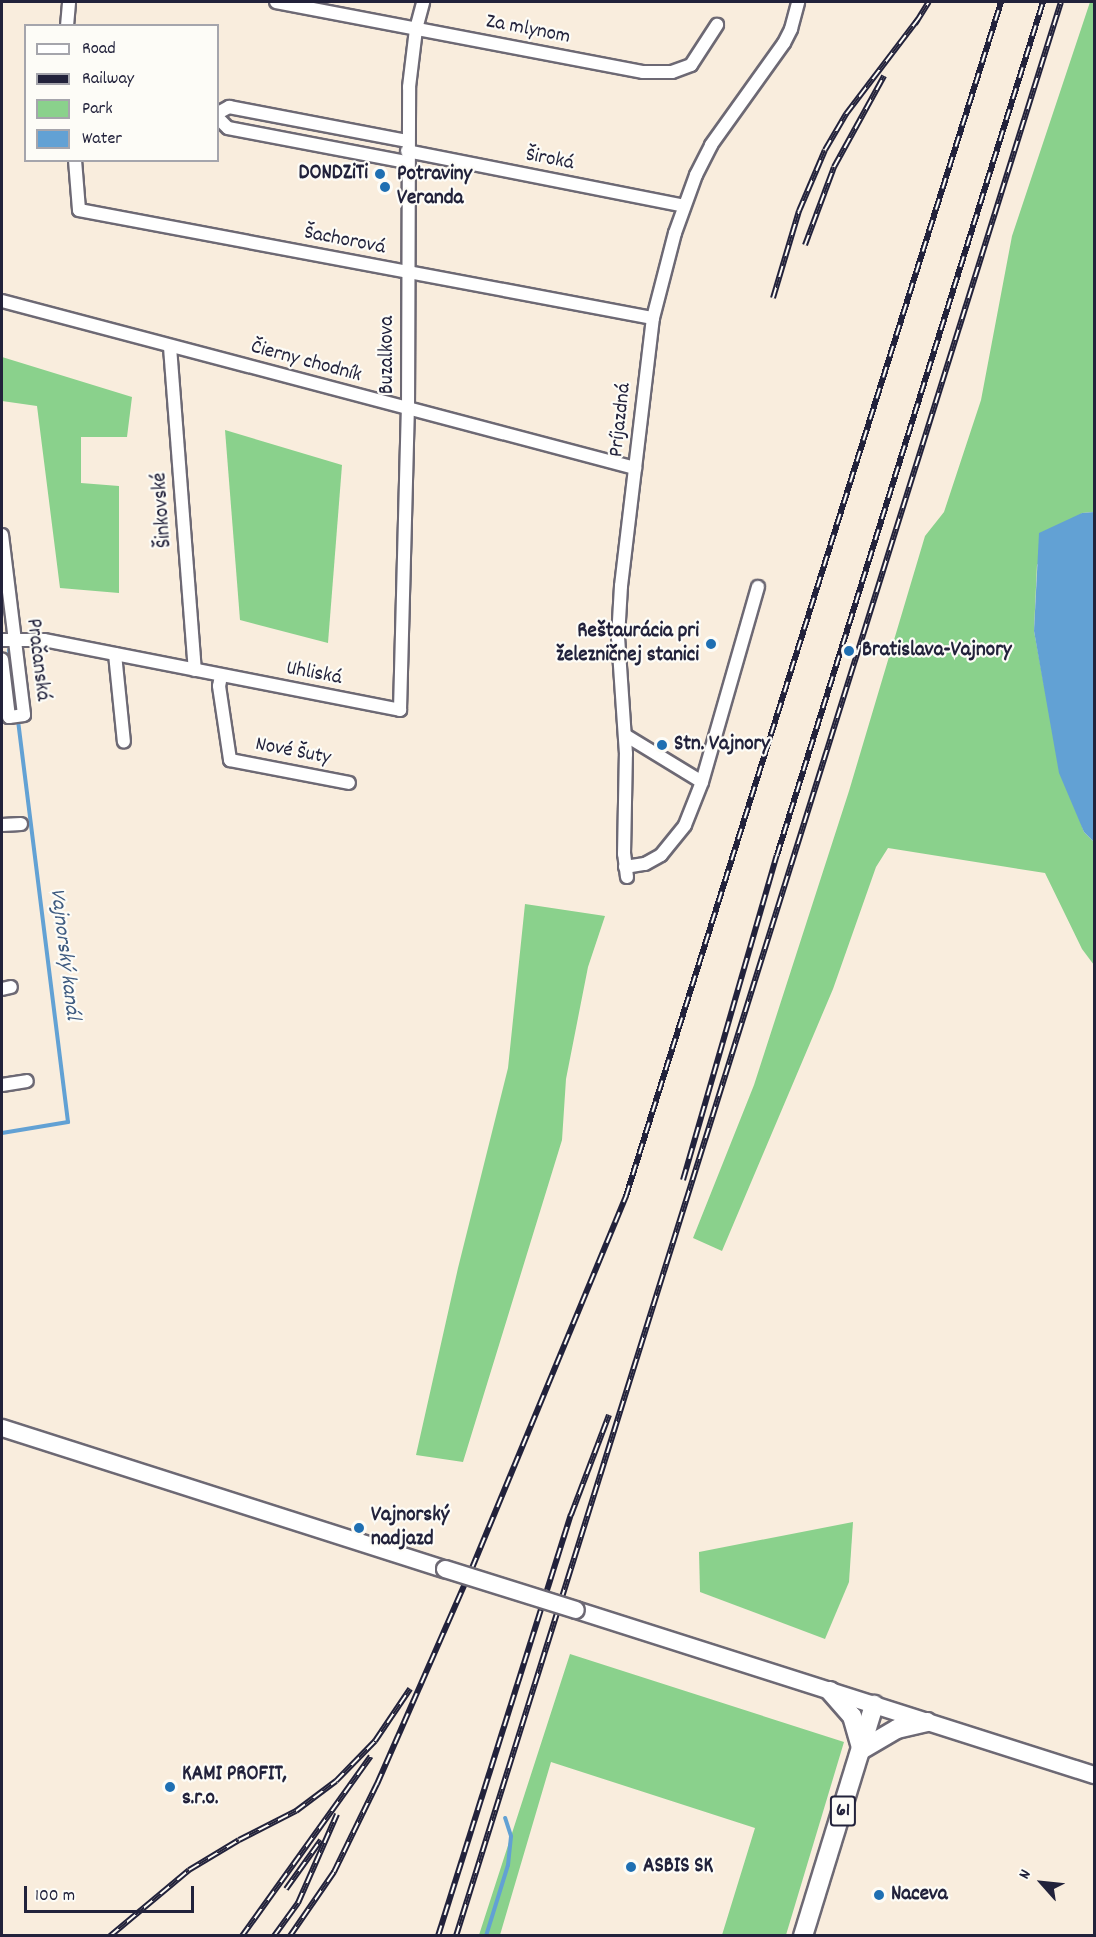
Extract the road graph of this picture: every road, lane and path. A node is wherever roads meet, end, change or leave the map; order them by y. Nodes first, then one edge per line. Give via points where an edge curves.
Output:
1 (69, 2) edge
2 (276, 2) edge
3 (423, 2) edge
4 (798, 2) edge
5 (67, 24) edge
6 (717, 25) dead end
7 (416, 29) junction
8 (219, 115) edge
9 (219, 117) edge
10 (407, 151) junction
11 (75, 162) edge
12 (684, 206) junction
13 (408, 272) junction
14 (2, 301) edge
15 (653, 318) junction
16 (170, 347) junction
17 (408, 409) junction
18 (635, 468) junction
19 (2, 535) edge
20 (758, 587) dead end
21 (8, 639) edge
22 (115, 654) junction
23 (2, 659) edge
24 (195, 670) junction
25 (221, 676) junction
26 (400, 710) joint
27 (625, 735) junction
28 (124, 742) dead end
29 (702, 782) junction
30 (349, 783) dead end
31 (21, 824) dead end
32 (2, 825) edge
33 (27, 1081) dead end
34 (2, 1085) edge
35 (2, 1428) edge
36 (830, 1691) junction
37 (874, 1705) junction
38 (927, 1722) junction
39 (861, 1750) junction
40 (1095, 1775) edge
41 (803, 1935) edge

1 - 5 street
2 - 7 street, Za mlynom
3 - 7 street, Buzalkova
4 - 12 street, Príjazdná via 784,44 711,145
6 - 7 street, Za mlynom via 691,64 672,72 643,72
7 - 10 street, Buzalkova
8 - 10 street, Široká via 230,107
9 - 10 street, Široká via 228,128
10 - 12 street, Široká
10 - 13 street, Buzalkova
11 - 13 street, Šachorová via 80,210
12 - 15 street, Príjazdná
13 - 15 street, Šachorová
13 - 17 street, Buzalkova
14 - 16 street, Čierny chodník
15 - 18 street, Príjazdná
16 - 17 street, Čierny chodník
16 - 24 street, Šinkovské
17 - 18 street, Čierny chodník
17 - 26 street, Buzalkova
18 - 27 street, Príjazdná via 618,638
19 - 21 street, Pračanská
20 - 29 street
21 - 22 street, Uhliská via 44,640
21 - 23 street, Pračanská via 24,715 9,717
22 - 24 street, Uhliská
22 - 28 street
24 - 25 street, Uhliská
25 - 26 street, Uhliská
25 - 30 street, Nové Šuty via 219,686 230,760
27 - 29 street
27 - 29 street, Príjazdná via 626,872 661,855 673,844
31 - 32 street
33 - 34 street
35 - 36 main road, bridge
36 - 37 main road
36 - 39 main road via 852,1716
37 - 38 main road
37 - 39 main road, 61
38 - 39 main road via 897,1729
38 - 40 main road
39 - 41 main road, 61

